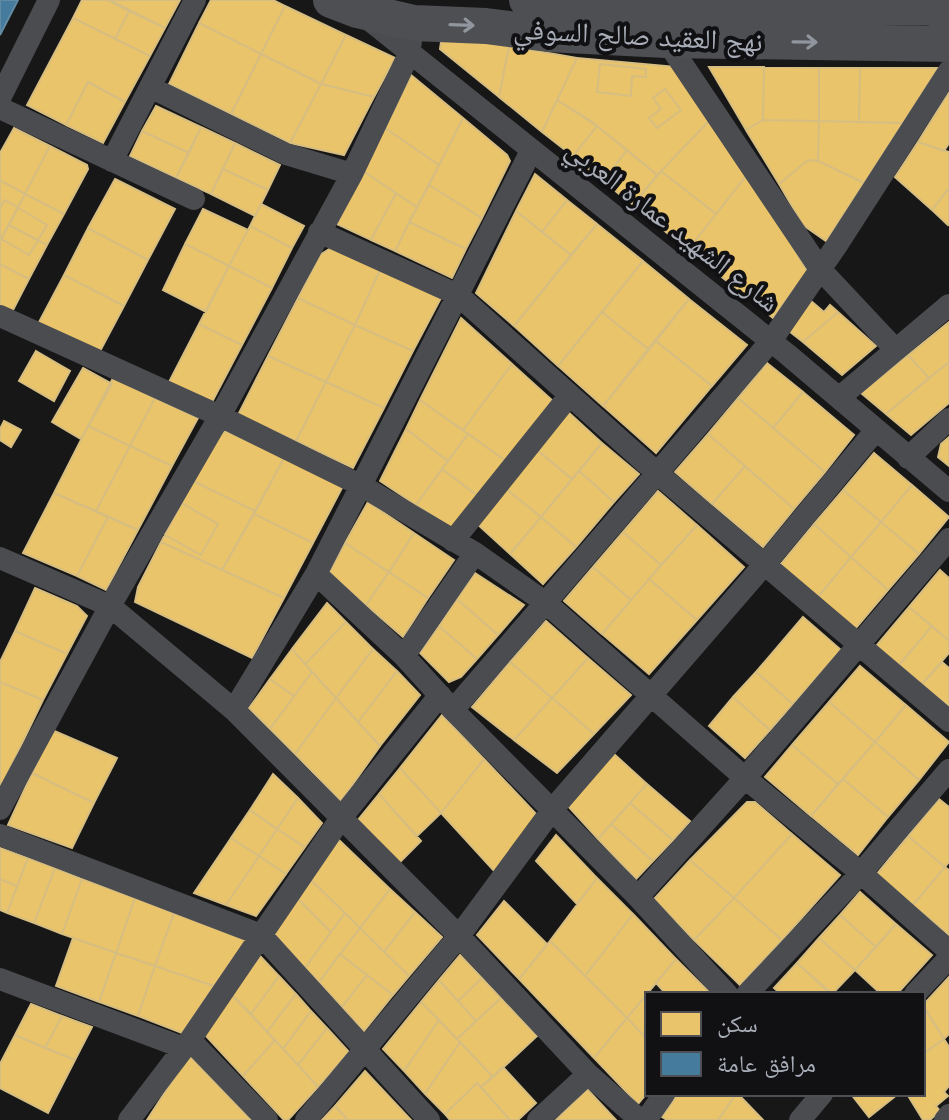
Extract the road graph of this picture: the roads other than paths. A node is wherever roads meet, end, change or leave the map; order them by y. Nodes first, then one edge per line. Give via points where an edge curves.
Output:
1 (49, 0) edge
2 (195, 0) edge
3 (527, 0) edge
4 (581, 1) edge
5 (347, 3) edge
6 (882, 4) edge
7 (935, 6) edge
8 (409, 26) edge
9 (666, 40) junction
10 (949, 44) edge
11 (949, 71) edge
12 (152, 88) junction
13 (0, 98) edge
14 (0, 108) edge
15 (531, 151) junction
16 (112, 161) junction
17 (352, 174) junction
18 (194, 199) dead end
19 (319, 232) junction
20 (820, 269) junction
21 (458, 295) junction
22 (949, 305) edge
23 (0, 316) edge
24 (771, 341) junction
25 (896, 350) junction
26 (569, 396) junction
27 (840, 397) junction
28 (220, 416) junction
29 (949, 419) edge
30 (876, 430) junction
31 (908, 458) junction
32 (657, 473) junction
33 (362, 486) junction
34 (949, 491) edge
35 (949, 539) edge
36 (453, 541) junction
37 (475, 553) junction
38 (0, 558) edge
39 (764, 565) junction
40 (316, 574) junction
41 (546, 603) junction
42 (110, 606) junction
43 (860, 646) junction
44 (404, 656) junction
45 (651, 695) junction
46 (447, 702) junction
47 (234, 710) junction
48 (949, 721) edge
49 (949, 770) edge
50 (745, 778) junction
51 (0, 809) edge
52 (552, 810) junction
53 (341, 818) junction
54 (0, 835) edge
55 (861, 873) junction
56 (638, 897) junction
57 (261, 935) junction
58 (459, 936) junction
59 (949, 951) edge
60 (949, 958) edge
61 (0, 979) edge
62 (725, 992) edge
63 (749, 992) edge
64 (917, 992) edge
65 (187, 1044) junction
66 (365, 1051) junction
67 (588, 1074) junction
68 (663, 1096) edge
69 (820, 1096) edge
70 (949, 1115) edge
71 (129, 1120) edge
72 (267, 1120) edge
73 (306, 1120) edge
74 (429, 1120) edge
75 (538, 1120) edge
76 (640, 1120) edge
77 (646, 1120) edge
78 (800, 1120) edge
79 (945, 1120) edge

1 - 13 street
2 - 12 street
3 - 4 main road, نهج العقيد صالح السوفي
4 - 6 main road, نهج العقيد صالح السوفي via 745,9
5 - 8 main road, نهج العقيد صالح السوفي
6 - 7 main road, نهج العقيد صالح السوفي
8 -> 9 main road, نهج العقيد صالح السوفي via 486,26
8 - 15 street, شارع الشهيد عمارة العربي
8 - 17 street
9 -> 10 main road, نهج العقيد صالح السوفي
9 - 20 street
11 - 20 street
12 - 16 street
12 - 17 street via 286,154
14 - 16 street
15 - 21 street
15 - 24 street, شارع الشهيد عمارة العربي
16 - 18 street
17 - 19 street
19 - 21 street
19 - 28 street
20 - 24 street
20 - 25 street
21 - 26 street
21 - 33 street
22 - 25 street
23 - 28 street
24 - 27 street, شارع الشهيد عمارة العربي
24 - 32 street
25 - 27 street
26 - 32 street
26 - 36 street
27 - 30 street, شارع الشهيد عمارة العربي
28 - 33 street
28 - 42 street
29 - 31 street
30 - 31 street, شارع الشهيد عمارة العربي
30 - 39 street
31 - 34 street, شارع الشهيد عمارة العربي
32 - 39 street
32 - 41 street
33 - 36 street
33 - 40 street
35 - 43 street
36 - 37 street
37 - 41 street
37 - 44 street
38 - 42 street
39 - 43 street
39 - 45 street
40 - 44 street
40 - 47 street
41 - 45 street
41 - 46 street
42 - 47 street
42 - 51 street
43 - 48 street
43 - 50 street
44 - 46 street
45 - 50 street
45 - 52 street
46 - 52 street
46 - 53 street
47 - 53 street
49 - 55 street
50 - 55 street
50 - 56 street
52 - 56 street
52 - 58 street
53 - 57 street
53 - 58 street
54 - 57 street
55 - 59 street
55 - 63 street
56 - 62 street
57 - 65 street
57 - 66 street
58 - 66 street
58 - 67 street
60 - 64 street
61 - 65 street
65 - 71 street
65 - 72 street
66 - 73 street
66 - 74 street
67 - 75 street
67 - 76 street
68 - 77 street
69 - 78 street
70 - 79 street

